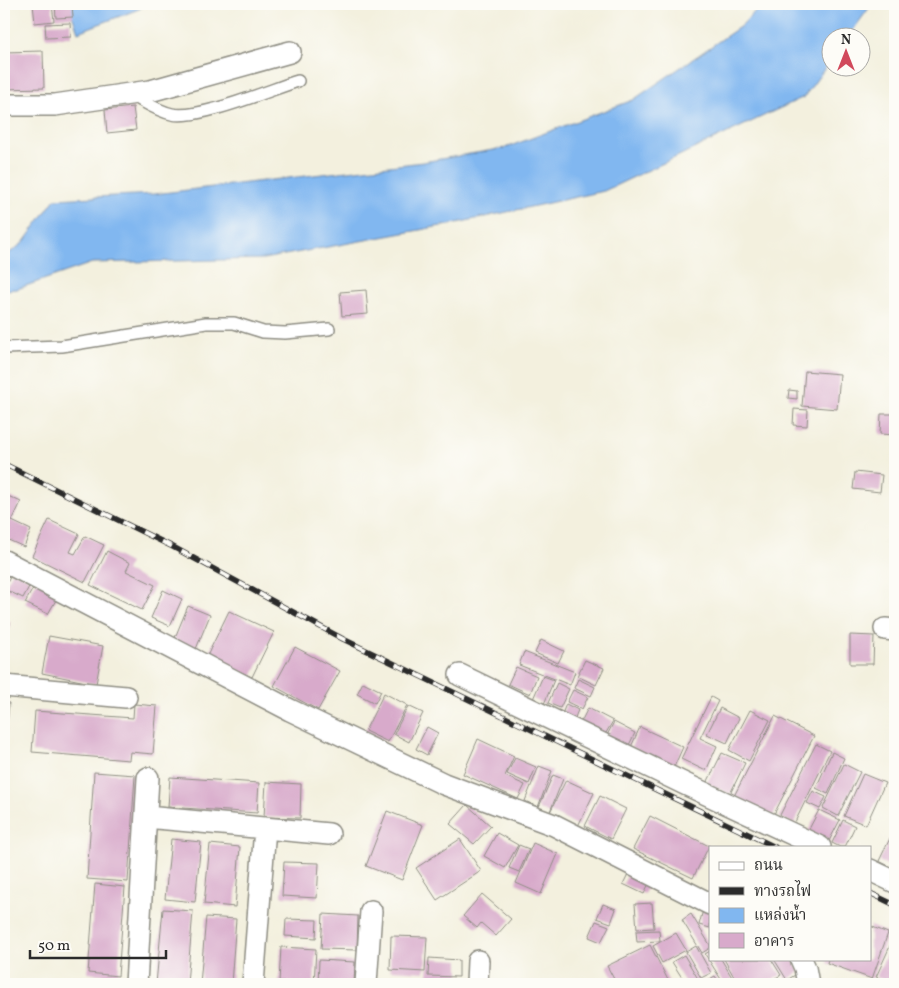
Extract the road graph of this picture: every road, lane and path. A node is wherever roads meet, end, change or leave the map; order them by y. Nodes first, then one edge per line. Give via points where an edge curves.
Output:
1 (290, 52) dead end
2 (298, 81) dead end
3 (130, 94) junction
4 (4, 105) edge
5 (328, 330) dead end
6 (4, 348) edge
7 (4, 562) edge
8 (460, 675) dead end
9 (4, 686) edge
10 (126, 697) dead end
11 (148, 778) dead end
12 (146, 817) junction
13 (265, 828) junction
14 (329, 834) dead end
15 (818, 846) edge
16 (872, 871) edge
17 (895, 882) edge
18 (709, 903) edge
19 (371, 911) dead end
20 (801, 960) edge
21 (478, 961) dead end
22 (136, 984) edge
23 (253, 984) edge
24 (366, 984) edge
25 (477, 984) edge
26 (808, 984) edge

1 - 3 street
2 - 3 lane via 186,116 160,110
3 - 4 street via 55,105
5 - 6 lane via 263,332 234,323 206,323 62,346
7 - 18 street via 290,710 435,780 554,825
8 - 15 street
9 - 10 street
11 - 12 street
12 - 13 street
12 - 22 street
13 - 14 street
13 - 23 street
16 - 17 street
19 - 24 street
20 - 26 street
21 - 25 street

